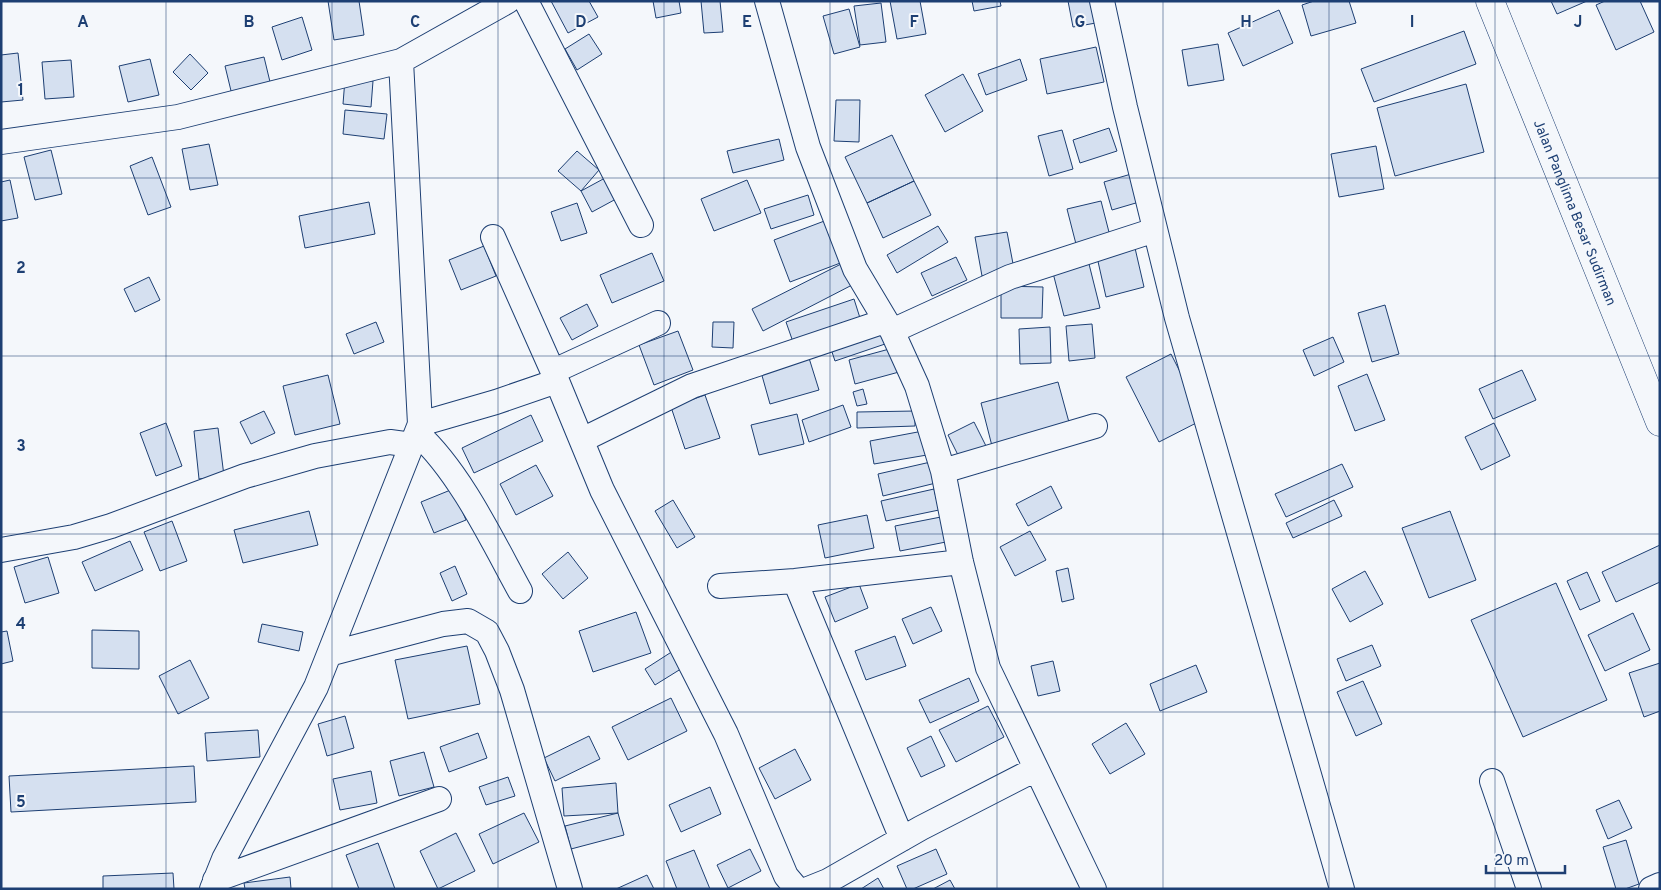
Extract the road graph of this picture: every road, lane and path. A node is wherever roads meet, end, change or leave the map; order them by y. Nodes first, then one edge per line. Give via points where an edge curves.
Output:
1 (508, 1) edge
2 (526, 1) edge
3 (767, 1) edge
4 (1102, 1) edge
5 (1490, 1) edge
6 (401, 62) junction
7 (1, 142) edge
8 (641, 225) dead end
9 (1156, 230) junction
10 (493, 237) dead end
11 (658, 323) dead end
12 (888, 326) junction
13 (555, 376) junction
14 (1660, 422) edge
15 (1095, 426) dead end
16 (416, 434) junction
17 (582, 440) junction
18 (943, 471) junction
19 (1, 550) edge
20 (961, 562) junction
21 (795, 581) junction
22 (720, 586) dead end
23 (520, 591) dead end
24 (329, 654) junction
25 (1036, 769) junction
26 (1492, 780) dead end
27 (439, 799) dead end
28 (902, 839) junction
29 (213, 884) edge
30 (1660, 885) edge
31 (570, 889) edge
32 (797, 889) edge
33 (808, 889) edge
34 (1094, 889) edge
35 (1342, 889) edge
36 (1529, 889) edge
37 (1651, 889) edge

1 - 6 street
2 - 8 street
3 - 12 street via 808,147 855,269
4 - 9 street
5 - 14 main road, Jalan Panglima Besar Sudirman
6 - 7 street via 178,117
6 - 16 street
9 - 12 street via 1010,277
9 - 35 street via 1177,318
10 - 13 street
11 - 13 street
12 - 17 street via 692,386
12 - 18 street via 917,386
13 - 16 street
13 - 17 street
15 - 18 street
16 - 19 street via 315,456 245,476 74,537
16 - 23 street via 430,445 444,464
16 - 24 street
17 - 32 street via 607,499 726,734 786,876
18 - 20 street
20 - 21 street
20 - 25 street via 988,668
21 - 22 street
21 - 28 street
24 - 29 street via 316,687
24 - 31 street via 443,624 468,621 487,632 512,690
25 - 28 street
25 - 34 street
26 - 36 street
27 - 29 street
28 - 33 street
30 - 37 street

